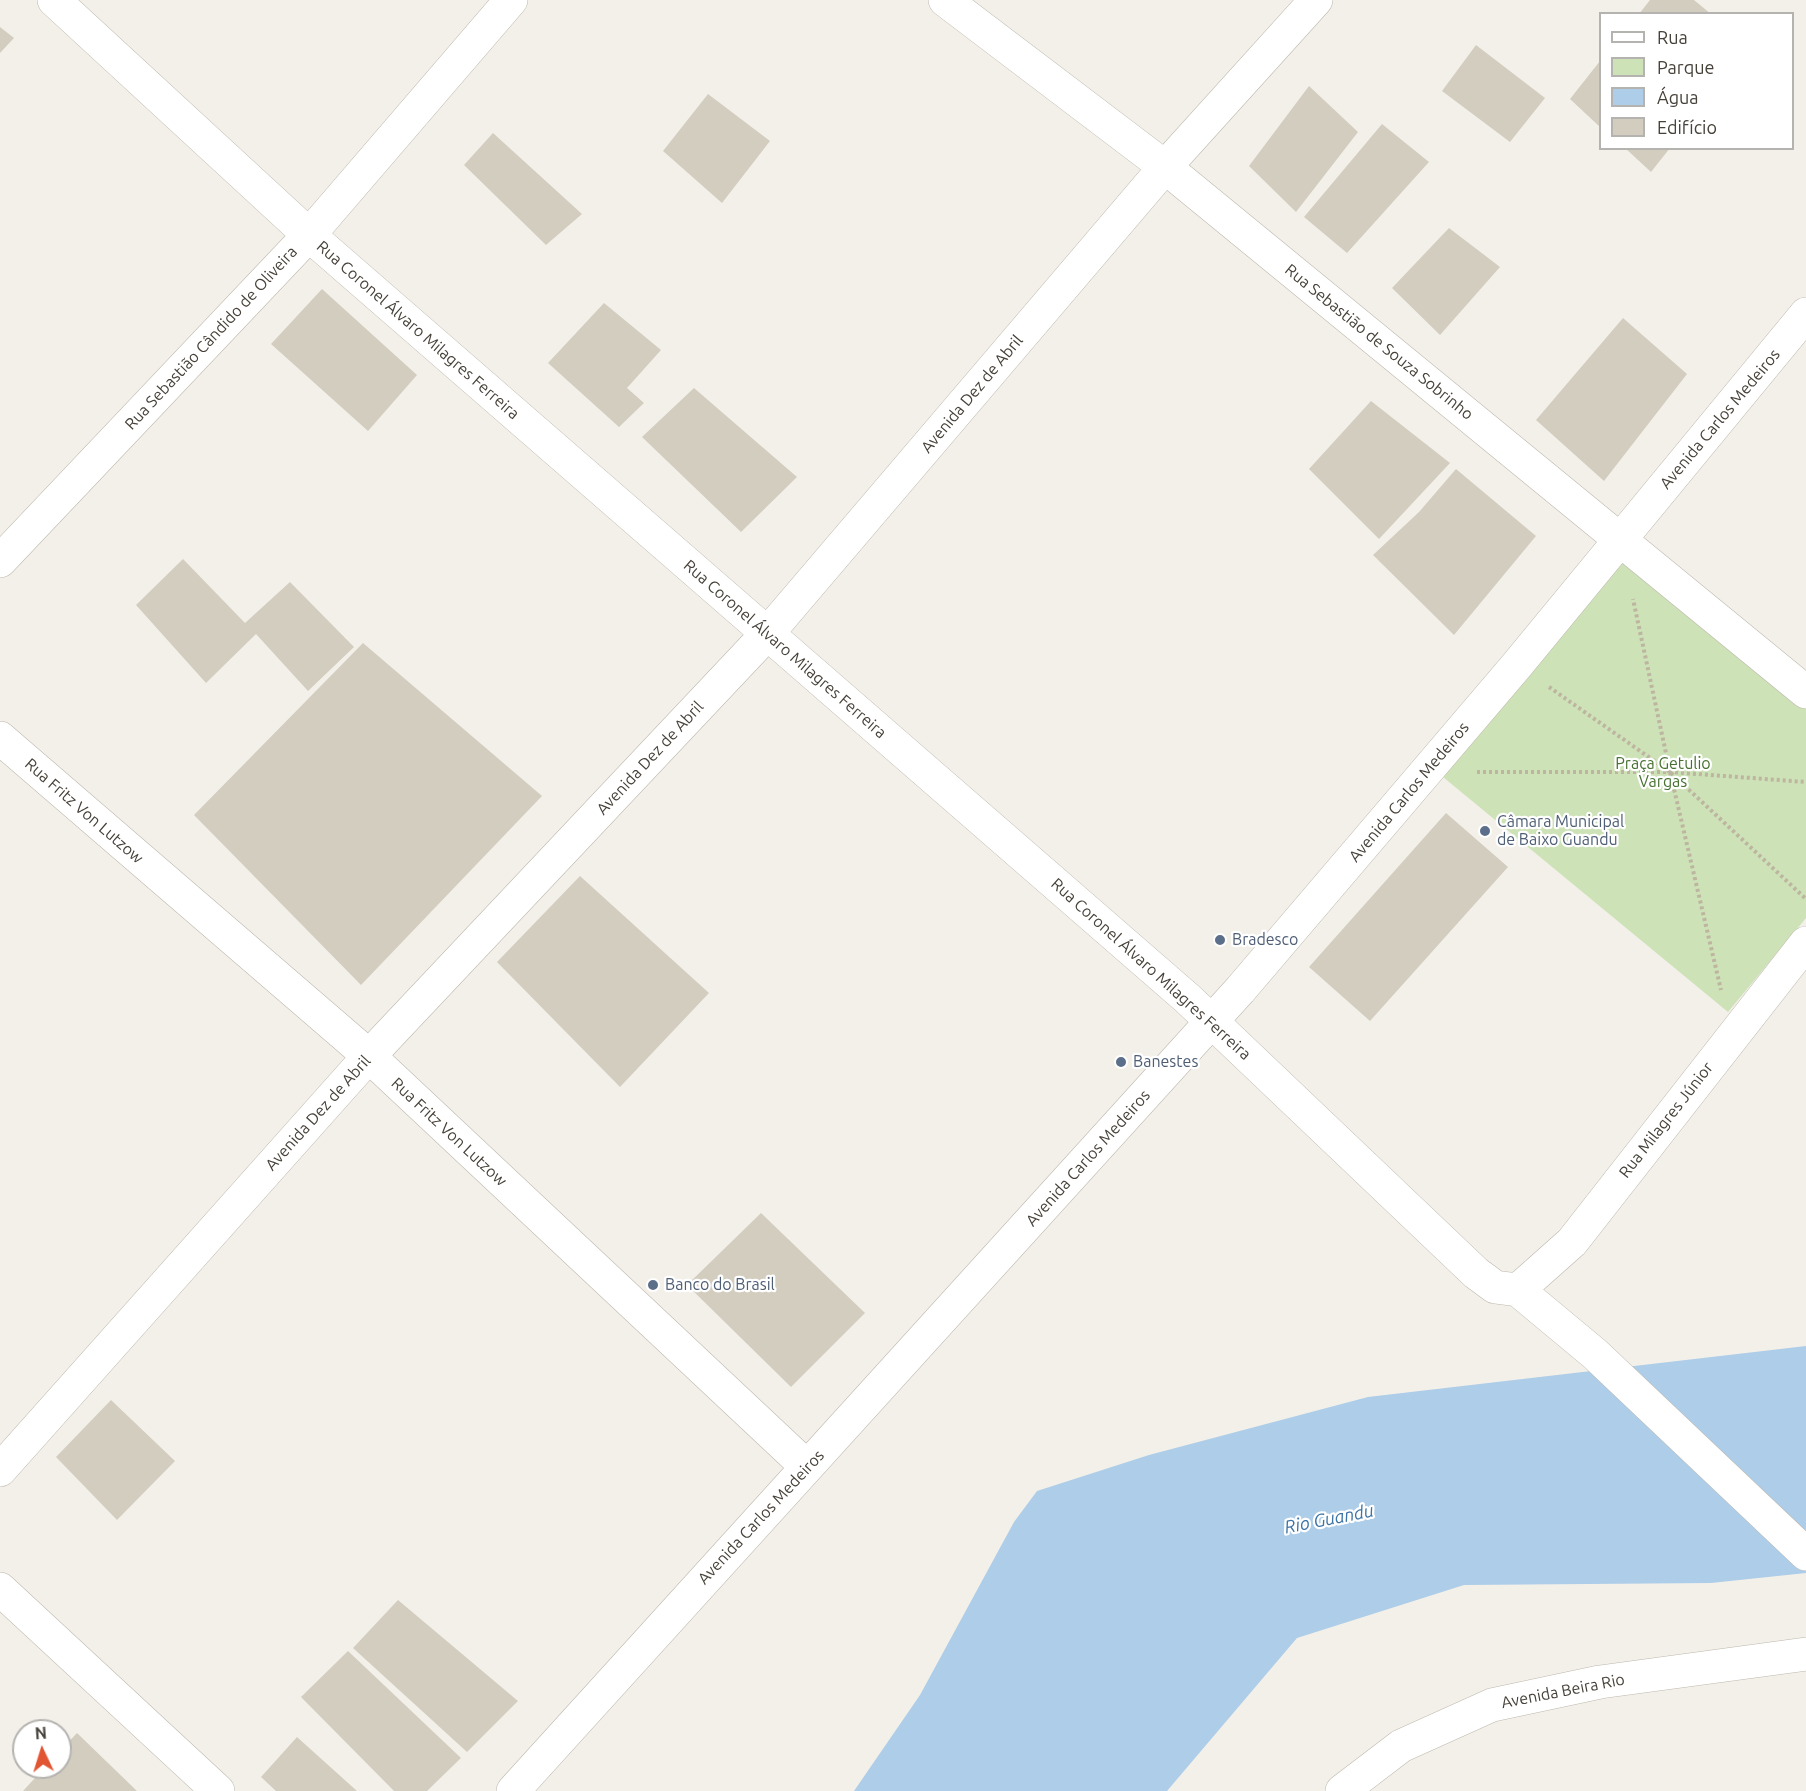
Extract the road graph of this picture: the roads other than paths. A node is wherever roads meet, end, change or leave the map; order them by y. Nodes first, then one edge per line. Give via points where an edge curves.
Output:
1 (54, 0) edge
2 (511, 0) edge
3 (945, 0) edge
4 (1316, 0) edge
5 (1165, 167) junction
6 (309, 235) junction
7 (1806, 315) edge
8 (1620, 540) junction
9 (0, 561) edge
10 (767, 634) junction
11 (1806, 692) edge
12 (0, 738) edge
13 (1806, 943) edge
14 (1211, 1023) junction
15 (369, 1056) junction
16 (1518, 1290) junction
17 (806, 1466) junction
18 (0, 1470) edge
19 (1806, 1554) edge
20 (0, 1589) edge
21 (1806, 1654) edge
22 (218, 1791) edge
23 (513, 1791) edge
24 (1342, 1791) edge

1 - 6 street, Rua Coronel Álvaro Milagres Ferreira
2 - 6 street, Rua Sebastião Cândido de Oliveira
3 - 5 street, Rua Sebastião de Souza Sobrinho
4 - 5 street, Avenida Dez de Abril
5 - 8 street, Rua Sebastião de Souza Sobrinho
5 - 10 street, Avenida Dez de Abril
6 - 9 street, Rua Sebastião Cândido de Oliveira
6 - 10 street, Rua Coronel Álvaro Milagres Ferreira
7 - 8 street, Avenida Carlos Medeiros
8 - 11 street, Rua Sebastião de Souza Sobrinho
8 - 14 street, Avenida Carlos Medeiros
10 - 14 street, Rua Coronel Álvaro Milagres Ferreira
10 - 15 street, Avenida Dez de Abril
12 - 15 street, Rua Fritz Von Lutzow
13 - 16 street, Rua Milagres Júnior via 1572,1242
14 - 16 street, Rua Coronel Álvaro Milagres Ferreira via 1476,1273 1496,1287
14 - 17 street, Avenida Carlos Medeiros
15 - 17 street, Rua Fritz Von Lutzow
15 - 18 street, Avenida Dez de Abril
16 - 19 street via 1595,1354
17 - 23 street, Avenida Carlos Medeiros
20 - 22 street
21 - 24 street, Avenida Beira Rio via 1600,1682 1492,1705 1401,1746

